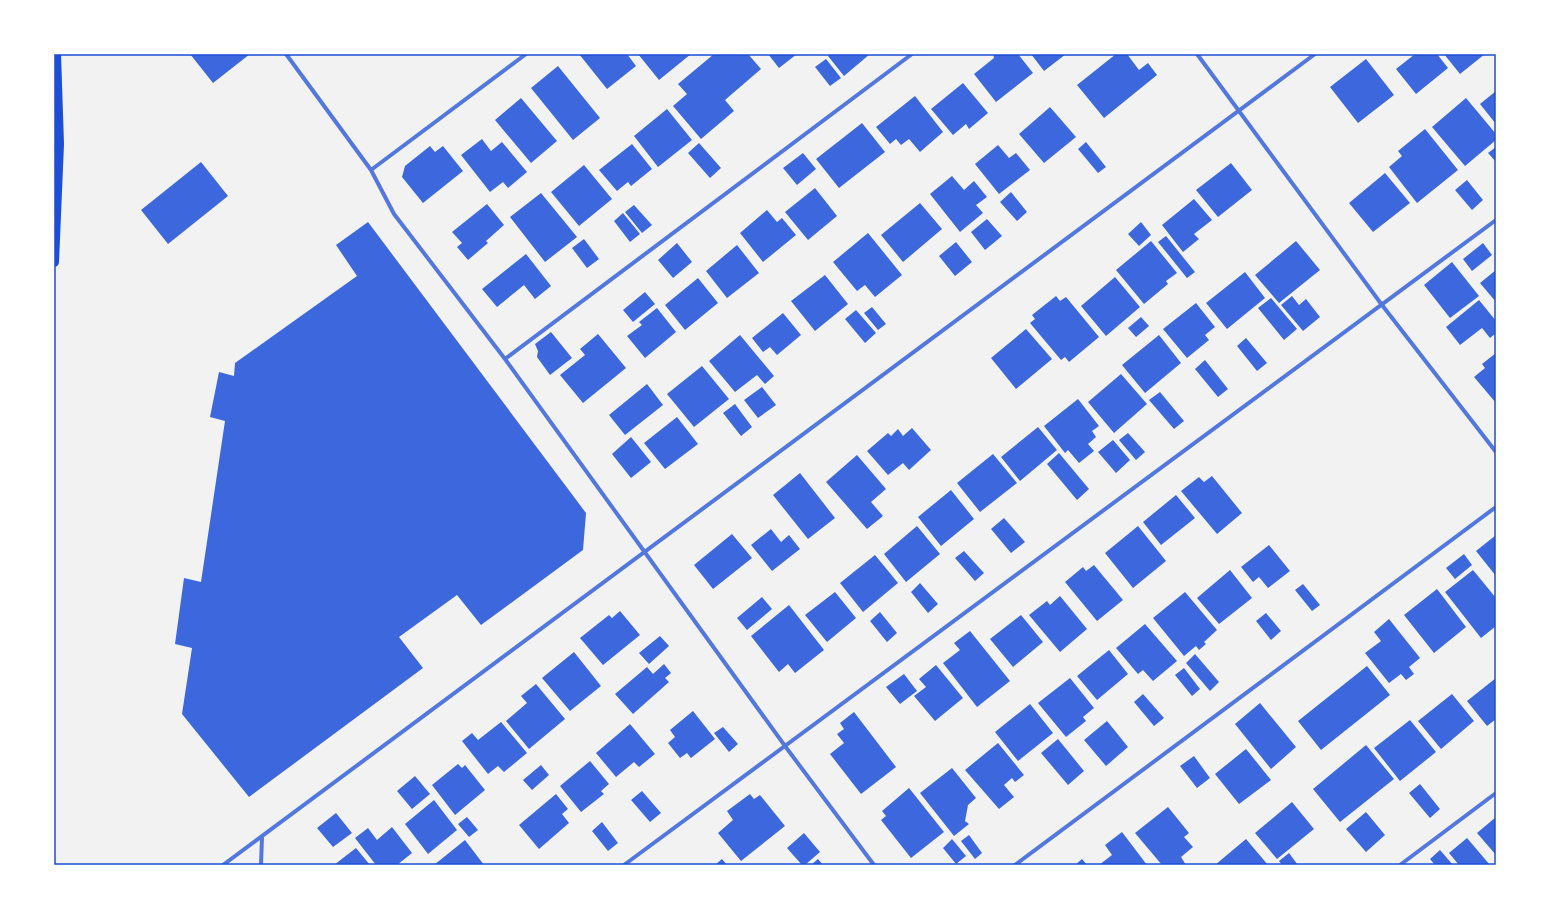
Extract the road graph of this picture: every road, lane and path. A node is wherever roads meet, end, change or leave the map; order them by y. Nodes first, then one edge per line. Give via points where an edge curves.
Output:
1 (56, 54) edge
2 (286, 54) edge
3 (526, 54) edge
4 (912, 54) edge
5 (1197, 54) edge
6 (1315, 54) edge
7 (1239, 110) junction
8 (57, 144) edge
9 (372, 170) junction
10 (1496, 220) edge
11 (54, 262) edge
12 (1382, 305) junction
13 (506, 359) junction
14 (1496, 452) edge
15 (1496, 507) edge
16 (645, 551) junction
17 (785, 746) junction
18 (1496, 793) edge
19 (262, 837) junction
20 (223, 865) edge
21 (261, 865) edge
22 (624, 865) edge
23 (874, 865) edge
24 (1015, 865) edge
25 (1400, 865) edge

1 - 8 main road
2 - 9 street
3 - 9 street
4 - 13 street
5 - 7 street
6 - 7 street
7 - 12 street
7 - 16 street
8 - 11 main road
9 - 13 street via 394,214
10 - 12 street
12 - 14 street
12 - 17 street
13 - 16 street
15 - 24 street
16 - 17 street
16 - 19 street
17 - 22 street
17 - 23 street
18 - 25 street
19 - 20 street
19 - 21 street

